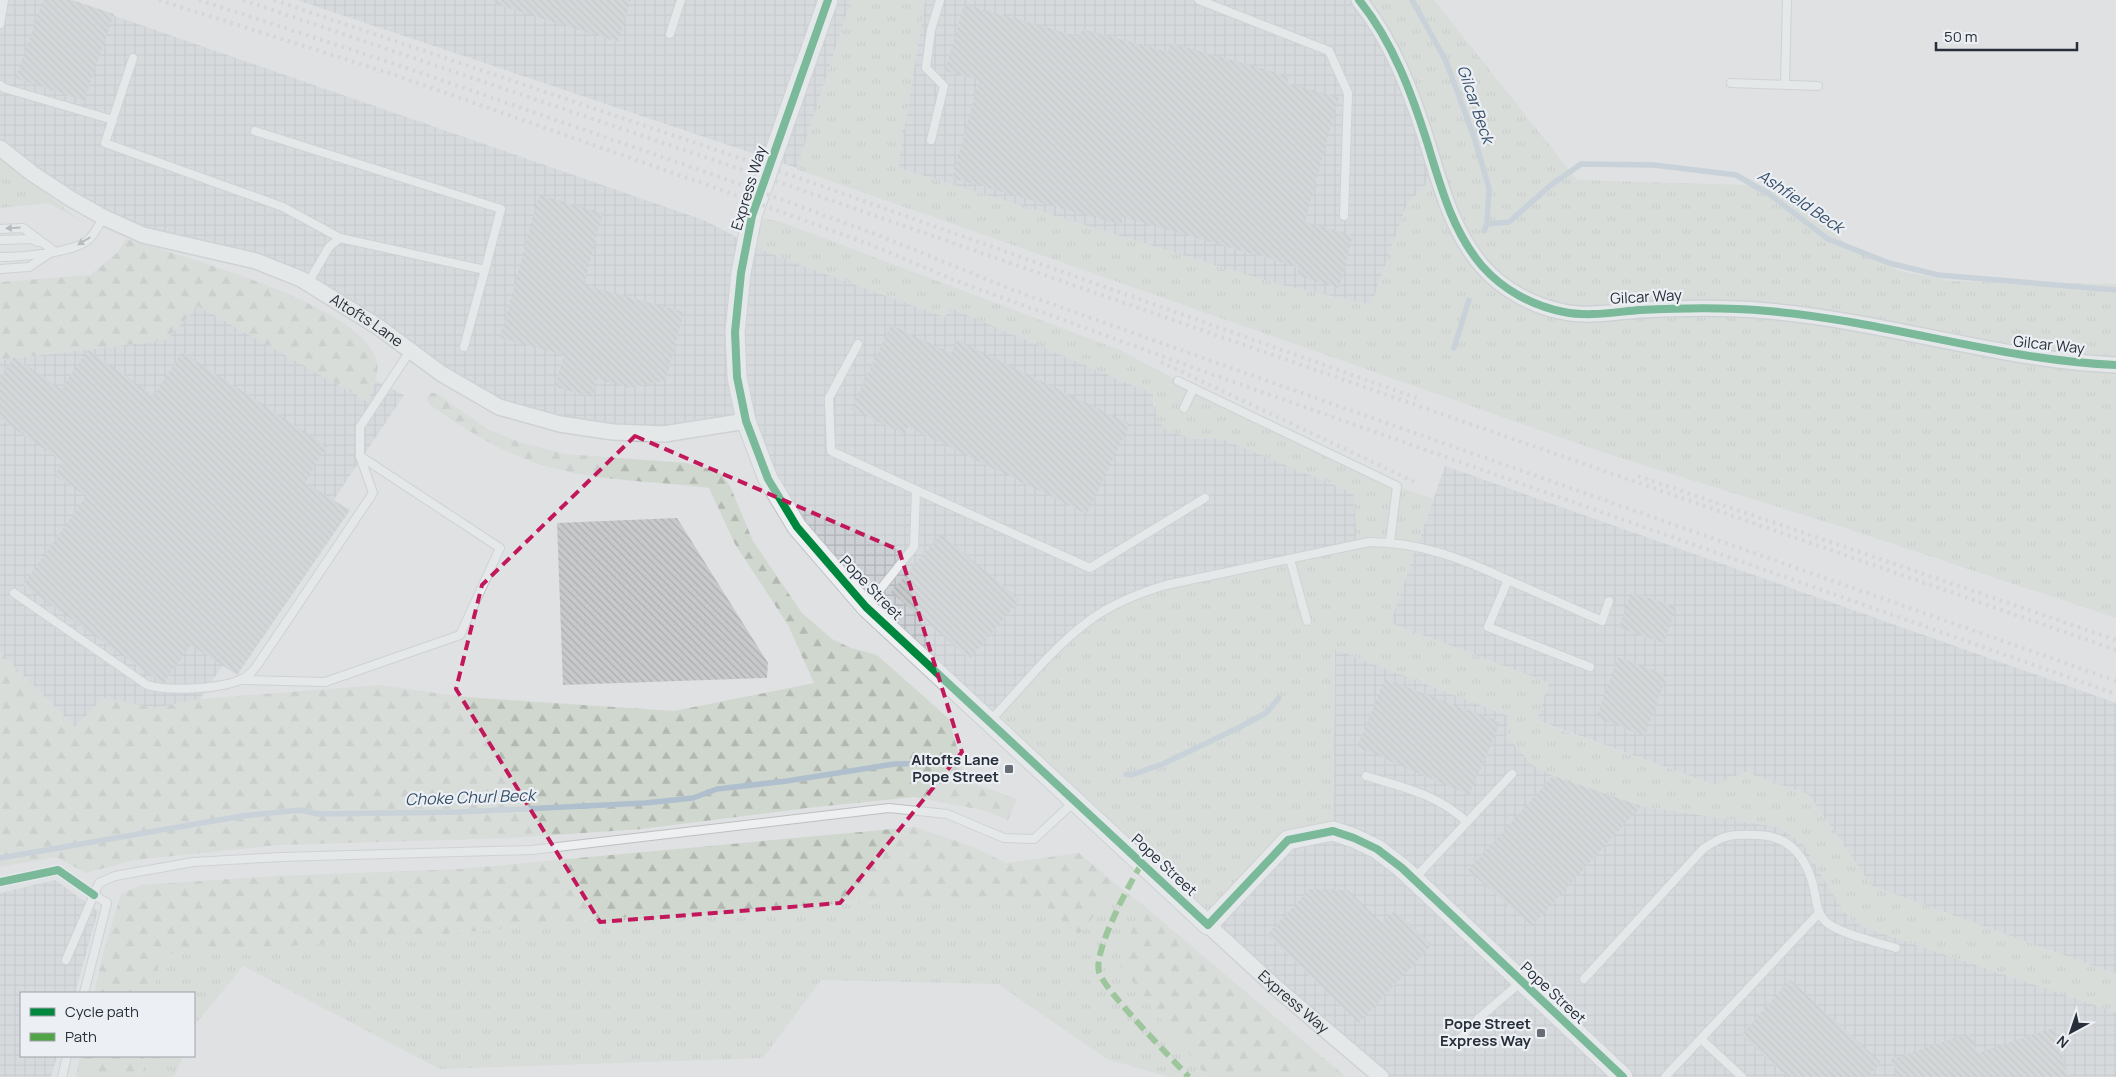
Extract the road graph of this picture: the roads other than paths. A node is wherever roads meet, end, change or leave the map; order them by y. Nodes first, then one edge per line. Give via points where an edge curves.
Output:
1 (4, 0) edge
2 (681, 0) edge
3 (828, 0) edge
4 (940, 0) edge
5 (1199, 0) edge
6 (1359, 0) edge
7 (1788, 0) edge
8 (0, 24) edge
9 (670, 34) dead end
10 (132, 58) dead end
11 (1731, 83) dead end
12 (0, 85) edge
13 (1785, 85) junction
14 (1818, 86) dead end
15 (113, 120) junction
16 (255, 131) dead end
17 (931, 140) dead end
18 (0, 148) edge
19 (1344, 216) dead end
20 (103, 217) junction
21 (0, 229) edge
22 (340, 238) junction
23 (0, 240) edge
24 (53, 250) junction
25 (0, 257) edge
26 (0, 269) edge
27 (485, 270) junction
28 (308, 283) junction
29 (858, 344) dead end
30 (464, 347) dead end
31 (410, 351) junction
32 (2116, 364) edge
33 (1178, 382) dead end
34 (1193, 389) junction
35 (1184, 408) dead end
36 (746, 421) junction
37 (360, 456) junction
38 (916, 490) junction
39 (1205, 498) dead end
40 (1390, 542) junction
41 (1290, 559) junction
42 (1508, 580) junction
43 (14, 593) dead end
44 (1609, 601) dead end
45 (866, 606) junction
46 (1307, 621) dead end
47 (1590, 667) dead end
48 (241, 680) junction
49 (990, 721) junction
50 (1512, 774) dead end
51 (1366, 776) dead end
52 (1075, 801) junction
53 (1467, 822) junction
54 (1414, 879) junction
55 (94, 895) junction
56 (1819, 913) junction
57 (1208, 925) junction
58 (1896, 948) dead end
59 (66, 960) dead end
60 (1584, 979) dead end
61 (1521, 981) junction
62 (84, 992) edge
63 (1700, 1039) junction
64 (1453, 1046) dead end
65 (67, 1057) edge
66 (62, 1077) edge
67 (1381, 1077) edge
68 (1622, 1077) edge
69 (1665, 1077) edge
70 (1742, 1077) edge

1 - 8 lane
2 - 9 lane
3 - 36 street, Express Way via 752,216 741,273 736,332 737,377
4 - 17 lane via 931,30 926,68 944,86
5 - 19 lane via 1329,51 1348,93
6 - 32 street, Gilcar Way via 1390,47 1458,232 1483,268 1520,297 1565,312 1717,308 1814,316 1865,323 2007,354 2055,361
7 - 13 lane
10 - 15 lane
11 - 13 lane
12 - 15 lane
13 - 14 lane
15 - 22 lane via 105,143 283,207
16 - 27 lane via 502,209
18 - 20 street, Altofts Lane via 33,174
20 -> 24 lane via 87,241 68,249
20 - 28 street, Altofts Lane via 143,235 256,261
24 -> 21 lane via 23,228
22 - 27 lane
22 - 28 lane via 329,247
23 - 24 lane via 31,239
24 - 25 lane via 29,256
24 - 26 lane via 29,267
27 - 30 lane
28 - 31 street, Altofts Lane
29 - 38 lane via 829,398 831,451
31 - 36 street, Altofts Lane via 499,407 560,424 613,432 664,434
31 - 37 lane via 360,427
33 - 34 lane
34 - 35 lane
34 - 40 lane via 1397,486
36 - 45 street, Pope Street via 768,479 796,527
37 - 48 lane via 373,493 260,661
37 - 48 lane via 500,548 460,635 325,682
38 - 39 lane via 1090,568
38 - 45 lane via 914,547
40 - 41 lane via 1370,542
40 - 42 lane via 1427,549
41 - 46 lane
41 - 49 lane via 1166,585 1117,604 1090,620 1064,642
42 - 44 lane via 1602,621
42 - 47 lane via 1488,627
43 - 48 lane via 147,685 159,689 202,687
45 - 49 street, Pope Street
49 - 52 street, Pope Street
50 - 53 lane
51 - 53 lane via 1428,795 1453,809
52 - 55 lane via 1034,839 1004,838 947,814 889,808 532,850 193,862 115,876 99,884
52 - 57 street, Pope Street
53 - 54 lane
54 - 57 street, Pope Street via 1377,849 1333,831 1288,840
54 - 61 street, Pope Street
55 - 59 lane
55 - 62 lane via 107,903
56 - 58 lane via 1836,928
56 - 60 lane via 1814,888 1794,848 1778,838 1732,834 1703,849
56 - 63 lane
57 - 67 street, Express Way
61 - 64 lane
61 - 68 street, Pope Street
63 - 69 lane
63 - 70 lane
65 - 66 lane

